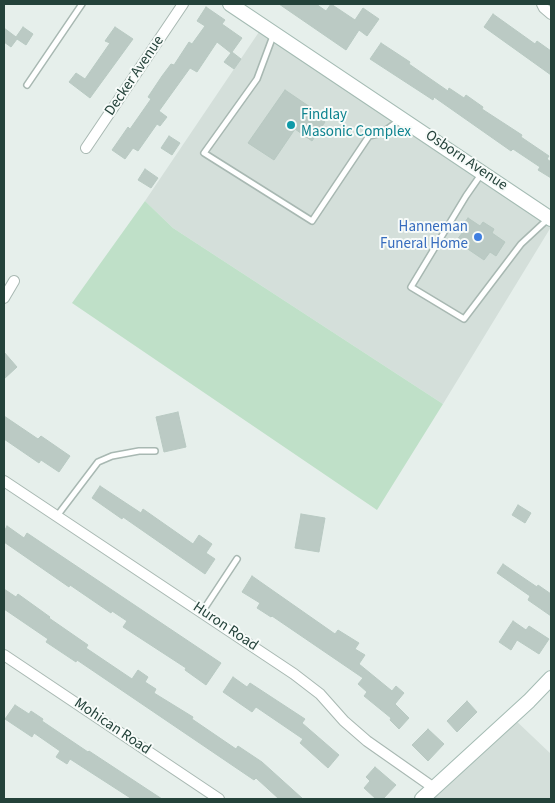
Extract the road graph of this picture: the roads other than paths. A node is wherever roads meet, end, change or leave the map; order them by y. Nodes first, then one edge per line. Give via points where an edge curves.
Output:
1 (82, 4) edge
2 (183, 4) edge
3 (230, 4) edge
4 (542, 4) edge
5 (551, 14) edge
6 (274, 33) junction
7 (27, 86) dead end
8 (401, 118) junction
9 (86, 148) dead end
10 (482, 173) junction
11 (551, 217) edge
12 (14, 281) dead end
13 (4, 298) edge
14 (155, 451) dead end
15 (4, 482) edge
16 (57, 517) junction
17 (237, 559) dead end
18 (202, 612) junction
19 (4, 655) edge
20 (551, 678) edge
21 (434, 788) junction
22 (219, 799) edge
23 (422, 799) edge

1 - 7 lane
2 - 9 street, Decker Avenue
3 - 6 main road, Osborn Avenue
4 - 5 street
6 - 8 main road, Osborn Avenue
6 - 8 lane via 257,78 204,153 312,221 369,136 382,133
8 - 10 main road, Osborn Avenue
10 - 11 main road, Osborn Avenue
10 - 11 lane via 411,287 464,319 521,244
12 - 13 street
14 - 16 lane via 112,456 98,462
15 - 16 street, Huron Road
16 - 18 street, Huron Road
17 - 18 lane
18 - 21 street, Huron Road via 294,674 320,694 367,741
19 - 22 street, Mohican Road
20 - 21 main road
21 - 23 main road

